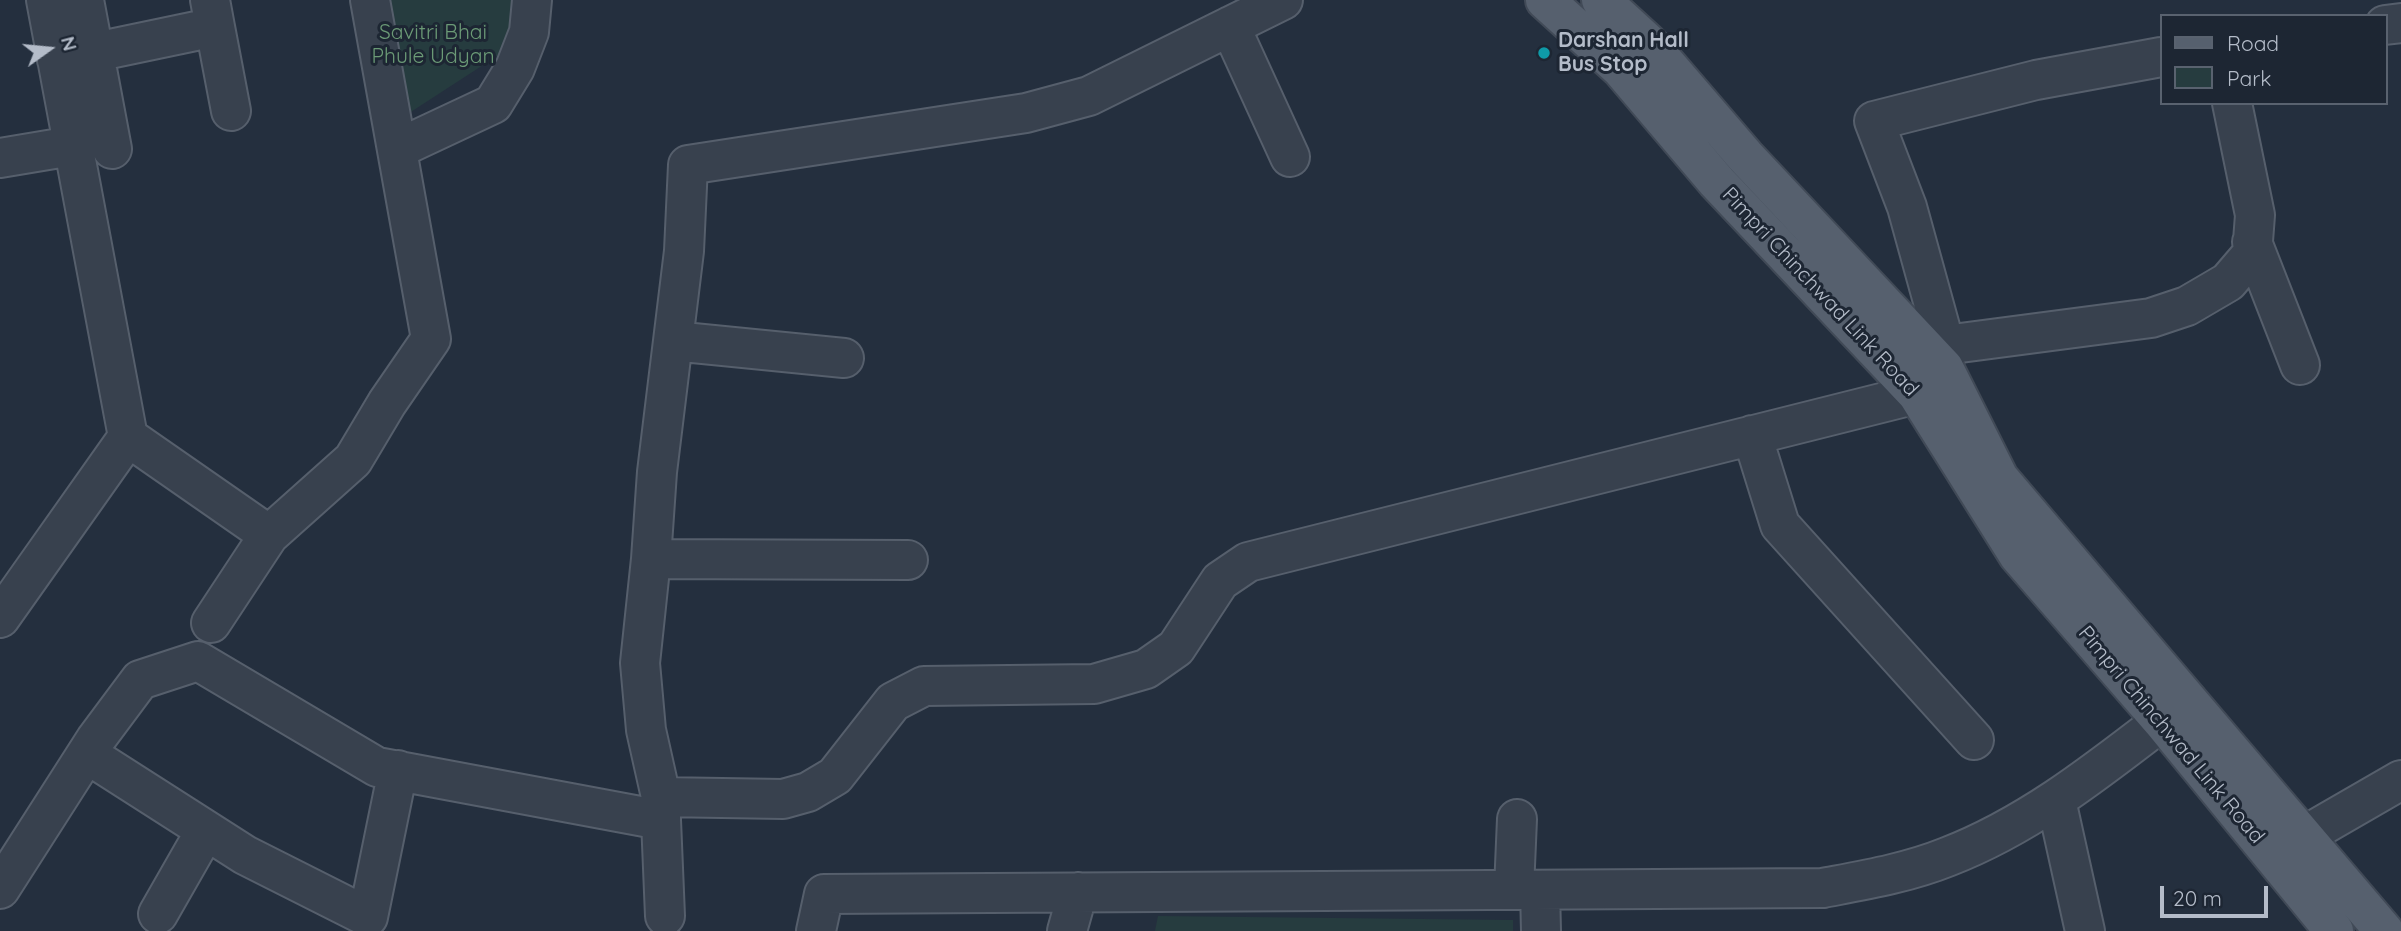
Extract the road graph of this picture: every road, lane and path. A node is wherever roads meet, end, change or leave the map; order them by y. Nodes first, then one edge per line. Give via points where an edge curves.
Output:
1 (46, 0) edge
2 (84, 0) edge
3 (370, 0) edge
4 (532, 0) edge
5 (1283, 0) edge
6 (1546, 0) edge
7 (1601, 0) edge
8 (213, 13) edge
9 (1230, 26) junction
10 (94, 52) junction
11 (2160, 57) edge
12 (57, 60) junction
13 (2232, 105) edge
14 (231, 111) dead end
15 (72, 146) junction
16 (112, 149) dead end
17 (397, 149) junction
18 (1290, 157) dead end
19 (0, 158) edge
20 (2252, 242) junction
21 (673, 341) junction
22 (1944, 356) junction
23 (844, 358) dead end
24 (2300, 365) dead end
25 (1917, 394) junction
26 (1752, 435) junction
27 (128, 437) junction
28 (269, 535) junction
29 (651, 559) junction
30 (908, 560) dead end
31 (0, 618) edge
32 (211, 623) dead end
33 (2176, 710) junction
34 (1974, 740) dead end
35 (87, 754) junction
36 (398, 770) junction
37 (2401, 780) edge
38 (2056, 800) junction
39 (661, 808) junction
40 (1517, 818) dead end
41 (206, 830) junction
42 (2304, 836) junction
43 (2273, 859) junction
44 (0, 889) edge
45 (1527, 890) junction
46 (1078, 892) junction
47 (158, 914) dead end
48 (665, 916) dead end
49 (816, 931) edge
50 (1067, 931) edge
51 (1541, 931) edge
52 (2085, 931) edge
53 (2334, 931) edge
54 (2384, 931) edge

1 - 12 street
2 - 10 street
3 - 17 street
4 - 17 street via 529,32 516,68 493,104
5 - 9 street
6 - 25 main road, Pimpri Chinchwad Link Road via 1621,69 1716,181
7 - 22 main road, Pimpri Chinchwad Link Road via 1648,43 1745,156
8 - 10 street
8 - 14 street
9 - 18 street
9 - 21 street via 1089,96 1026,113 688,165
10 - 12 street
10 - 16 street
11 - 22 street via 2036,80 1874,121 1907,207
12 - 15 street
13 - 20 street via 2255,215
15 - 19 street
15 - 27 street
17 - 28 street via 431,339 352,460
20 - 22 street via 2252,254 2228,282 2187,306 2151,318
20 - 24 street
21 - 23 street
21 - 29 street
22 - 25 street
22 - 33 main road, Pimpri Chinchwad Link Road via 1999,478
25 - 26 street
25 - 33 main road, Pimpri Chinchwad Link Road via 2018,555
26 - 34 street via 1780,525
26 - 39 street via 1248,562 1220,582 1176,648 1146,669 1094,684 924,686 893,702 835,776 808,792 783,799
27 - 28 street
27 - 31 street
28 - 32 street
29 - 30 street
29 - 39 street via 640,663 646,730
33 - 38 street
33 - 42 main road, Pimpri Chinchwad Link Road
33 - 43 main road, Pimpri Chinchwad Link Road
35 - 36 street via 140,680 198,661 377,767
35 - 41 street
35 - 44 street
36 - 39 street
36 - 41 street via 368,917 245,855
37 - 42 street
38 - 45 street via 1994,837 1947,858 1823,888
38 - 52 street
39 - 48 street
40 - 45 street
41 - 47 street
42 - 43 street
42 - 54 main road, Pimpri Chinchwad Link Road
43 - 53 main road, Pimpri Chinchwad Link Road
45 - 46 street
45 - 51 street
46 - 49 street via 824,894
46 - 50 street

